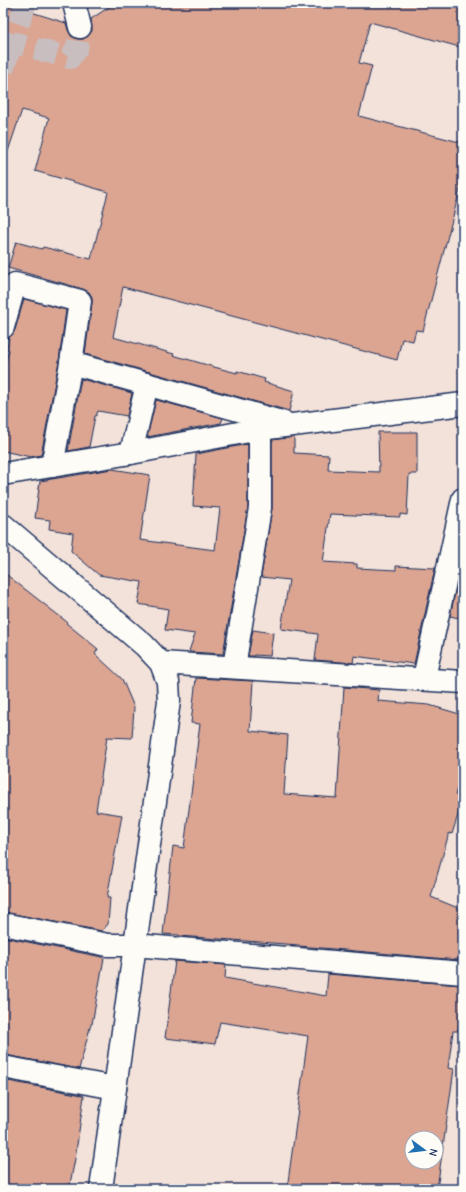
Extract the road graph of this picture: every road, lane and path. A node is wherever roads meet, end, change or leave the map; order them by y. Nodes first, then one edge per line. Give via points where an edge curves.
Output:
1 (74, 3) edge
2 (80, 27) tunnel mouth
3 (3, 327) edge
4 (72, 363) junction
5 (147, 384) junction
6 (463, 404) edge
7 (292, 425) junction
8 (260, 430) junction
9 (130, 453) junction
10 (52, 466) junction
11 (3, 474) edge
12 (463, 499) edge
13 (3, 525) edge
14 (161, 663) junction
15 (234, 667) junction
16 (424, 678) junction
17 (463, 682) edge
18 (3, 924) edge
19 (134, 945) junction
20 (463, 973) edge
21 (3, 1067) edge
22 (114, 1088) junction
23 (100, 1189) edge

1 - 2 street
3 - 4 street via 15,284 80,301
4 - 5 street
4 - 10 street
5 - 7 street
5 - 9 street
6 - 7 street
7 - 8 street
8 - 9 street
8 - 15 street via 260,508
9 - 10 street
10 - 11 street
12 - 16 street
13 - 14 street via 144,645
14 - 15 street
14 - 19 street via 168,682 169,701
15 - 16 street
16 - 17 street
18 - 19 street via 108,944
19 - 20 street
19 - 22 street
21 - 22 street
22 - 23 street

